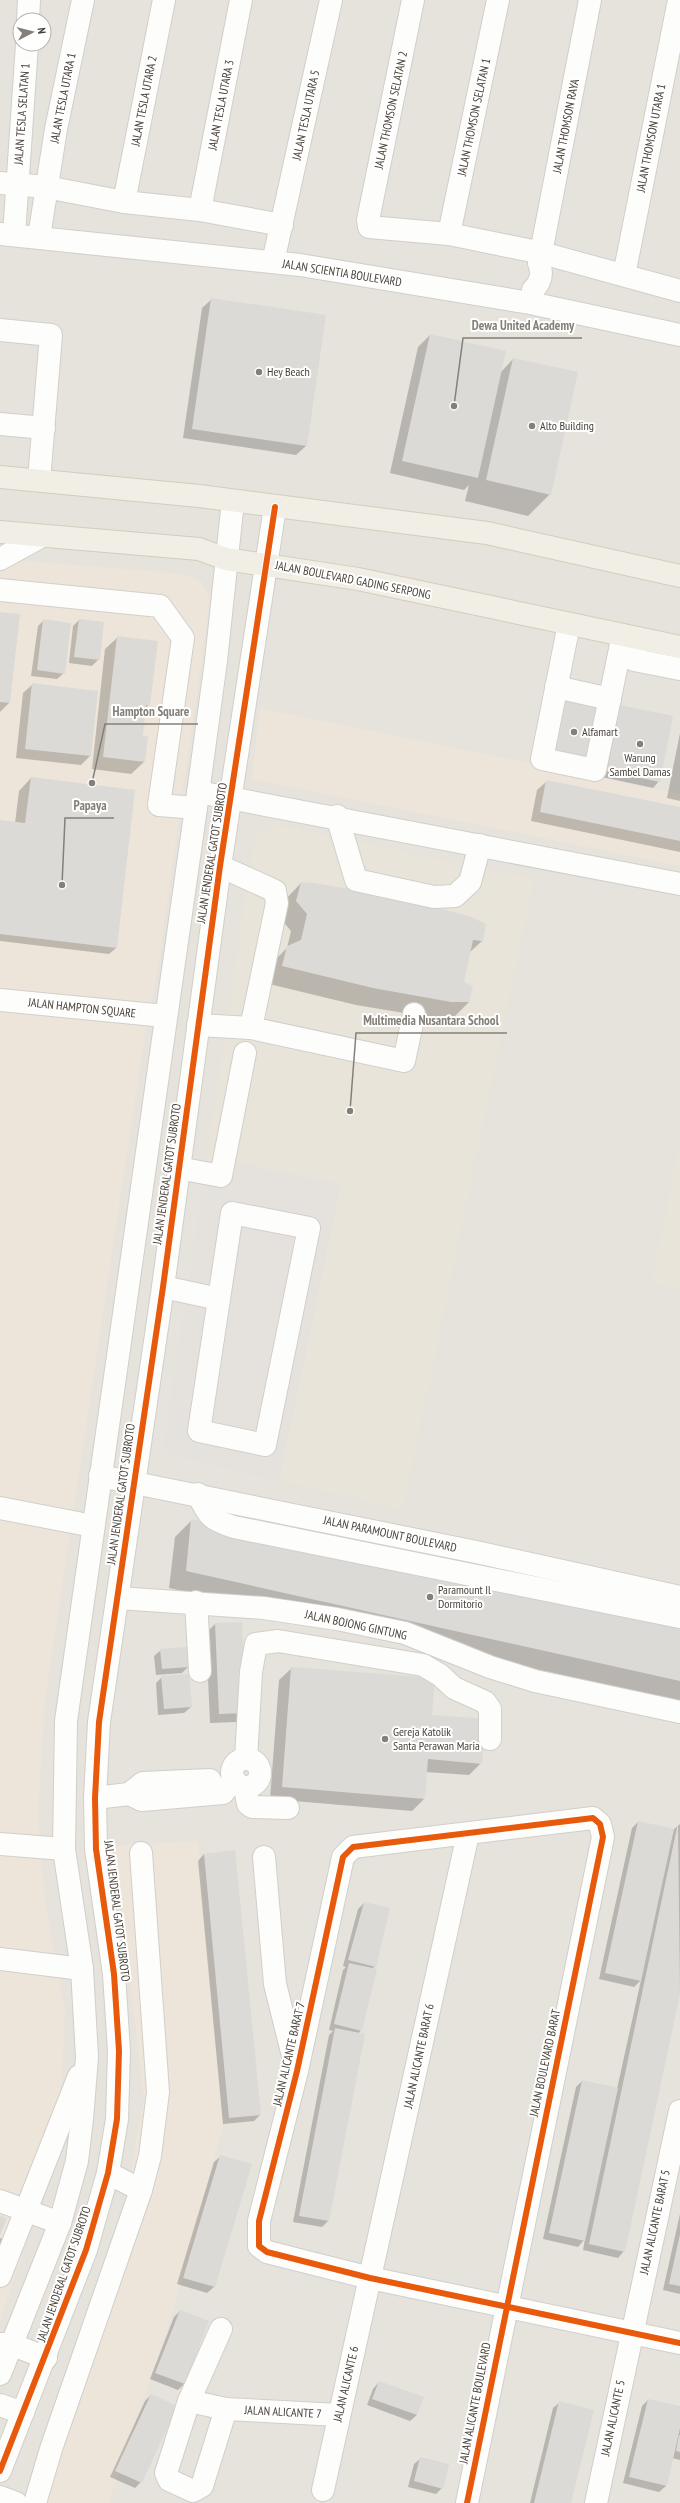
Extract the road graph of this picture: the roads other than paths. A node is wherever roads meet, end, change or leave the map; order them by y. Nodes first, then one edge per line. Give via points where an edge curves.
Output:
1 (29, 0) edge
2 (83, 0) edge
3 (164, 0) edge
4 (242, 0) edge
5 (331, 0) edge
6 (413, 0) edge
7 (498, 0) edge
8 (590, 0) edge
9 (679, 0) edge
10 (28, 12) edge
11 (26, 52) edge
12 (22, 124) junction
13 (56, 129) junction
14 (9, 183) edge
15 (45, 192) junction
16 (124, 202) junction
17 (200, 210) junction
18 (282, 228) junction
19 (7, 234) edge
20 (450, 234) junction
21 (39, 237) junction
22 (540, 258) junction
23 (273, 262) junction
24 (624, 275) junction
25 (680, 291) edge
26 (532, 296) junction
27 (0, 330) edge
28 (680, 335) edge
29 (0, 424) edge
30 (44, 428) junction
31 (0, 477) edge
32 (39, 480) junction
33 (233, 501) junction
34 (275, 507) junction
35 (0, 532) edge
36 (42, 536) junction
37 (0, 559) edge
38 (226, 559) junction
39 (268, 565) junction
40 (680, 576) edge
41 (0, 590) edge
42 (569, 624) junction
43 (630, 637) junction
44 (680, 647) edge
45 (680, 669) edge
46 (556, 687) junction
47 (610, 699) junction
48 (231, 797) junction
49 (197, 800) junction
50 (337, 816) junction
51 (480, 845) junction
52 (220, 866) junction
53 (680, 884) edge
54 (0, 1000) edge
55 (414, 1014) dead end
56 (165, 1016) junction
57 (198, 1025) junction
58 (251, 1028) junction
59 (245, 1054) dead end
60 (178, 1168) junction
61 (163, 1288) junction
62 (219, 1298) junction
63 (100, 1476) junction
64 (134, 1481) junction
65 (198, 1494) junction
66 (0, 1508) edge
67 (93, 1526) junction
68 (680, 1597) edge
69 (118, 1598) junction
70 (196, 1602) junction
71 (680, 1617) edge
72 (200, 1671) dead end
73 (680, 1712) edge
74 (490, 1739) dead end
75 (239, 1783) junction
76 (95, 1798) junction
77 (288, 1808) dead end
78 (468, 1834) junction
79 (0, 1844) edge
80 (64, 1849) junction
81 (141, 1853) dead end
82 (264, 1857) dead end
83 (0, 1959) edge
84 (82, 1969) junction
85 (87, 2057) junction
86 (297, 2071) junction
87 (680, 2111) edge
88 (108, 2173) junction
89 (141, 2190) junction
90 (0, 2201) edge
91 (26, 2211) junction
92 (60, 2223) junction
93 (0, 2276) edge
94 (370, 2278) junction
95 (506, 2307) junction
96 (221, 2329) dead end
97 (631, 2333) junction
98 (680, 2343) edge
99 (5, 2344) edge
100 (46, 2358) junction
101 (0, 2374) edge
102 (189, 2401) junction
103 (0, 2405) edge
104 (226, 2409) junction
105 (23, 2413) junction
106 (339, 2415) junction
107 (0, 2471) edge
108 (323, 2490) dead end
109 (0, 2497) edge
110 (16, 2503) edge
111 (35, 2503) edge
112 (466, 2503) edge
113 (596, 2503) edge

1 - 10 street
2 - 13 street, JALAN TESLA UTARA 1
3 - 16 street, JALAN TESLA UTARA 2
4 - 17 street, JALAN TESLA UTARA 3
5 - 18 street, JALAN TESLA UTARA 5
6 - 20 street, JALAN THOMSON SELATAN 2 via 368,220 369,226 373,228
7 - 20 street, JALAN THOMSON SELATAN 1
8 - 22 street, JALAN THOMSON RAYA
9 - 24 street, JALAN THOMSON UTARA 1
11 - 12 street, JALAN TESLA SELATAN 1
12 - 13 street
12 - 14 street, JALAN TESLA SELATAN 1
13 - 15 street, JALAN TESLA UTARA 1
14 - 15 street
14 - 19 street, JALAN TESLA SELATAN 1
15 - 16 street
15 - 21 street, JALAN TESLA UTARA 1
16 - 17 street
17 - 18 street
18 - 23 street, JALAN TESLA UTARA 5
19 - 21 street, JALAN SCIENTIA BOULEVARD
20 - 22 street
21 - 23 street, JALAN SCIENTIA BOULEVARD
22 - 24 street
22 - 26 street, JALAN THOMSON RAYA via 540,284
23 - 26 street, JALAN SCIENTIA BOULEVARD
24 - 25 street
26 - 28 street, JALAN SCIENTIA BOULEVARD
27 - 30 street via 51,334
29 - 30 street
30 - 32 street
31 - 32 main road
32 - 33 main road
33 - 34 main road
33 - 38 street, JALAN JENDERAL GATOT SUBROTO
34 - 39 street, JALAN JENDERAL GATOT SUBROTO
34 - 40 main road via 487,533
35 - 36 main road, JALAN BOULEVARD GADING SERPONG
36 - 37 street
36 - 38 main road, JALAN BOULEVARD GADING SERPONG via 199,549
38 - 39 main road, JALAN BOULEVARD GADING SERPONG
38 - 49 street, JALAN JENDERAL GATOT SUBROTO via 216,661
39 - 42 main road, JALAN BOULEVARD GADING SERPONG via 358,579
39 - 48 street, JALAN JENDERAL GATOT SUBROTO
41 - 49 street via 160,606 183,638 159,805
42 - 43 main road, JALAN BOULEVARD GADING SERPONG
42 - 46 street
43 - 44 main road, JALAN BOULEVARD GADING SERPONG
43 - 45 street via 634,660
43 - 47 street
46 - 47 street
46 - 47 street via 542,759 595,770
48 - 49 street
48 - 50 street
48 - 52 street, JALAN JENDERAL GATOT SUBROTO
49 - 56 street, JALAN JENDERAL GATOT SUBROTO
50 - 51 street
50 - 51 street via 356,880 434,897 455,896 470,882
51 - 53 street
52 - 57 street, JALAN JENDERAL GATOT SUBROTO
52 - 58 street via 274,892 278,903
54 - 56 street, JALAN HAMPTON SQUARE
55 - 58 street via 404,1061
56 - 63 street, JALAN JENDERAL GATOT SUBROTO
57 - 58 street
57 - 60 street, JALAN JENDERAL GATOT SUBROTO
59 - 60 street via 221,1176
60 - 61 street, JALAN JENDERAL GATOT SUBROTO
61 - 62 street
61 - 64 street, JALAN JENDERAL GATOT SUBROTO
62 - 62 street via 199,1431 265,1445 309,1228 232,1213
63 - 64 street, JALAN PARAMOUNT BOULEVARD
63 - 67 street, JALAN JENDERAL GATOT SUBROTO
64 - 65 street, JALAN PARAMOUNT BOULEVARD
64 - 69 street, JALAN JENDERAL GATOT SUBROTO
65 - 68 street, JALAN PARAMOUNT BOULEVARD
65 - 71 street via 207,1513 215,1521 234,1527
66 - 67 street
67 - 80 street, JALAN JENDERAL GATOT SUBROTO via 66,1721
69 - 70 street, JALAN BOJONG GINTUNG
69 - 76 street, JALAN JENDERAL GATOT SUBROTO via 99,1722
70 - 72 street
70 - 73 street, JALAN BOJONG GINTUNG via 264,1608 405,1633 490,1667 535,1681
74 - 75 street via 490,1709 485,1702 454,1688 440,1675 423,1665 263,1641 256,1644 246,1759 234,1767
75 - 76 street via 143,1783 129,1794
75 - 77 street via 248,1804 252,1807
76 - 88 street, JALAN JENDERAL GATOT SUBROTO via 96,1848 114,1974 119,2051 117,2119
78 - 86 street, JALAN ALICANTE BARAT 7 via 353,1847 343,1856
78 - 94 street, JALAN ALICANTE BARAT 6
78 - 95 street, JALAN BOULEVARD BARAT via 593,1818 600,1824 603,1837
79 - 80 street
80 - 84 street, JALAN JENDERAL GATOT SUBROTO
81 - 89 street via 158,2092 150,2156
82 - 86 street, JALAN ALICANTE BARAT 7 via 275,1984
83 - 84 street
84 - 85 street, JALAN JENDERAL GATOT SUBROTO
85 - 91 street
85 - 92 street, JALAN JENDERAL GATOT SUBROTO via 76,2161
86 - 94 street, JALAN ALICANTE BARAT 7 via 259,2221 260,2246 267,2252
87 - 97 street, JALAN ALICANTE BARAT 5
88 - 89 street
88 - 100 street, JALAN JENDERAL GATOT SUBROTO via 86,2250
89 - 111 street via 51,2449
90 - 91 street
91 - 92 street
91 - 93 street
92 - 99 street, JALAN JENDERAL GATOT SUBROTO
94 - 95 street
94 - 106 street, JALAN ALICANTE 6
95 - 97 street
95 - 112 street, JALAN ALICANTE BOULEVARD
96 - 102 street
97 - 98 street
97 - 113 street, JALAN ALICANTE 5
99 - 100 street
99 - 101 street, JALAN JENDERAL GATOT SUBROTO
100 - 105 street, JALAN JENDERAL GATOT SUBROTO
102 - 104 street, JALAN ALICANTE 7
102 - 104 street via 166,2473 169,2480 193,2491 202,2486
103 - 105 street
104 - 106 street, JALAN ALICANTE 7
105 - 107 street, JALAN JENDERAL GATOT SUBROTO
106 - 108 street, JALAN ALICANTE 6
109 - 110 street

